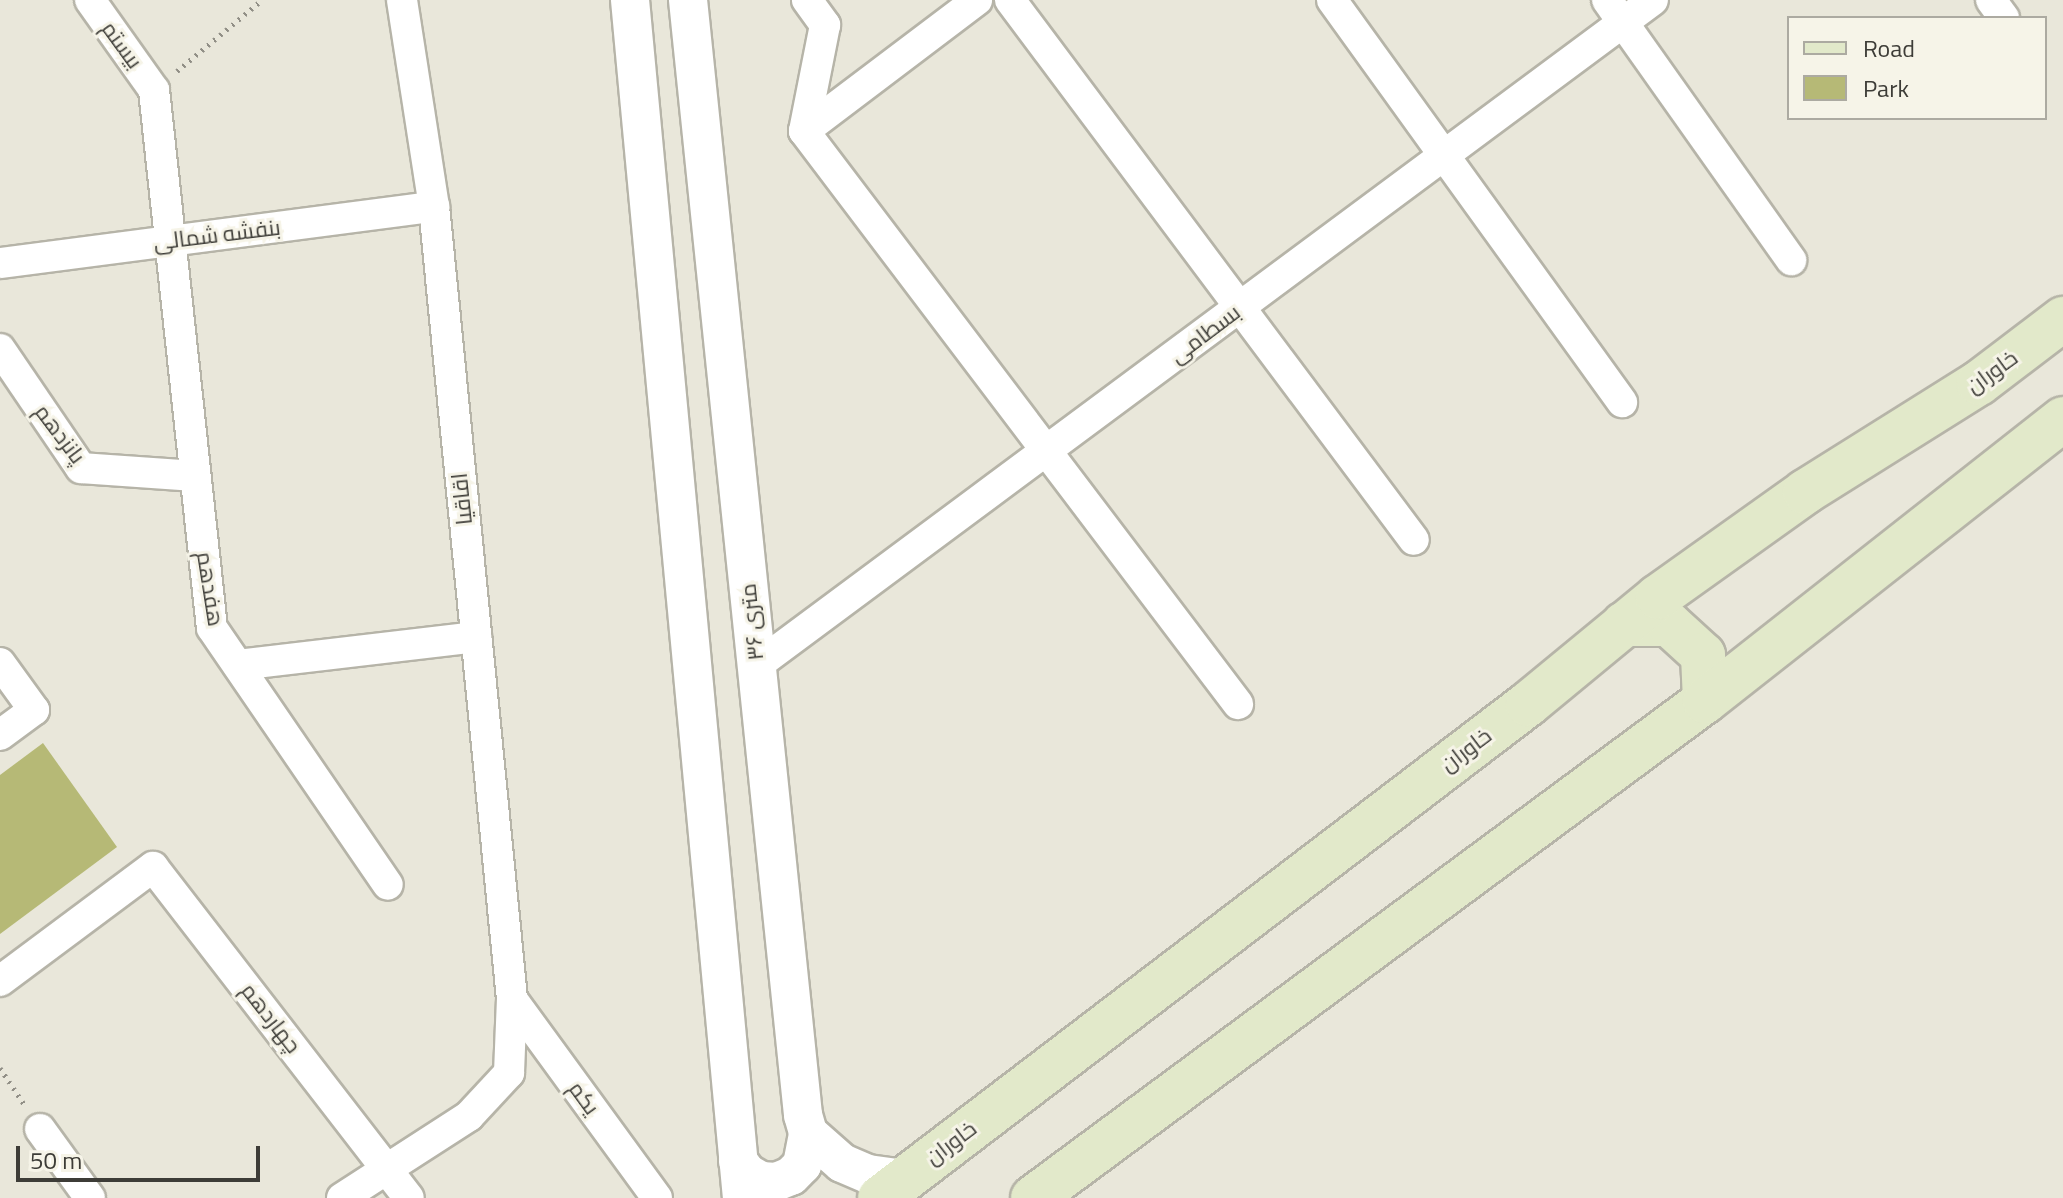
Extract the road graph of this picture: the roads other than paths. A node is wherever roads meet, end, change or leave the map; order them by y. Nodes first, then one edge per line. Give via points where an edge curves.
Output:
1 (90, 0) edge
2 (402, 0) edge
3 (630, 0) edge
4 (688, 0) edge
5 (807, 0) edge
6 (977, 0) edge
7 (1010, 0) edge
8 (1332, 0) edge
9 (1653, 0) edge
10 (1615, 11) edge
11 (154, 90) joint
12 (804, 131) junction
13 (1445, 154) junction
14 (434, 207) junction
15 (169, 241) junction
16 (1791, 260) dead end
17 (0, 263) edge
18 (1240, 307) junction
19 (2063, 319) edge
20 (0, 349) edge
21 (1622, 402) dead end
22 (2063, 419) edge
23 (1046, 452) junction
24 (195, 476) junction
25 (1414, 540) dead end
26 (1624, 624) junction
27 (476, 637) junction
28 (0, 663) edge
29 (238, 665) junction
30 (756, 666) junction
31 (1705, 701) junction
32 (1238, 704) dead end
33 (0, 735) edge
34 (388, 885) dead end
35 (0, 981) edge
36 (512, 999) junction
37 (40, 1129) road end
38 (808, 1133) junction
39 (738, 1161) junction
40 (388, 1169) junction
41 (892, 1188) edge
42 (90, 1198) edge
43 (342, 1198) edge
44 (409, 1198) edge
45 (657, 1198) edge
46 (742, 1198) edge
47 (1033, 1198) edge

1 - 11 street, بیستم
2 - 14 street, اقاقیا
3 - 39 street
4 - 30 street, ۳۶ متری
5 - 12 street via 825,25
6 - 12 street
7 - 18 street
8 - 13 street
9 - 10 street, بسطامی
10 - 13 street, بسطامی
10 - 16 street
11 - 15 street, هفدهم
12 - 23 street
13 - 18 street, بسطامی
13 - 21 street
14 - 15 street, بنفشه شمالی
14 - 27 street, اقاقیا
15 - 17 street, بنفشه شمالی
15 - 24 street, هفدهم
18 - 23 street, بسطامی
18 - 25 street
19 - 26 main road, خاوران via 1979,383 1805,492
20 - 24 street, پانزدهم via 81,468
22 - 31 main road
23 - 30 street, بسطامی
23 - 32 street
24 - 29 street, هفدهم via 212,628
26 - 31 main road via 1669,624 1703,655
26 - 41 main road, خاوران via 1528,704
27 - 29 street
27 - 36 street, اقاقیا
28 - 33 street via 34,710
29 - 34 street, هفدهم
30 - 38 street, ۳۶ متری
31 - 47 main road
35 - 40 street, چهاردهم via 153,867
36 - 40 street, اقاقیا via 509,1073 469,1116
36 - 45 street, یکم
37 - 42 street
38 - 39 street via 802,1165 784,1179 761,1181
38 - 41 street via 842,1163
39 - 46 street
40 - 43 street, اقاقیا
40 - 44 street, چهاردهم

